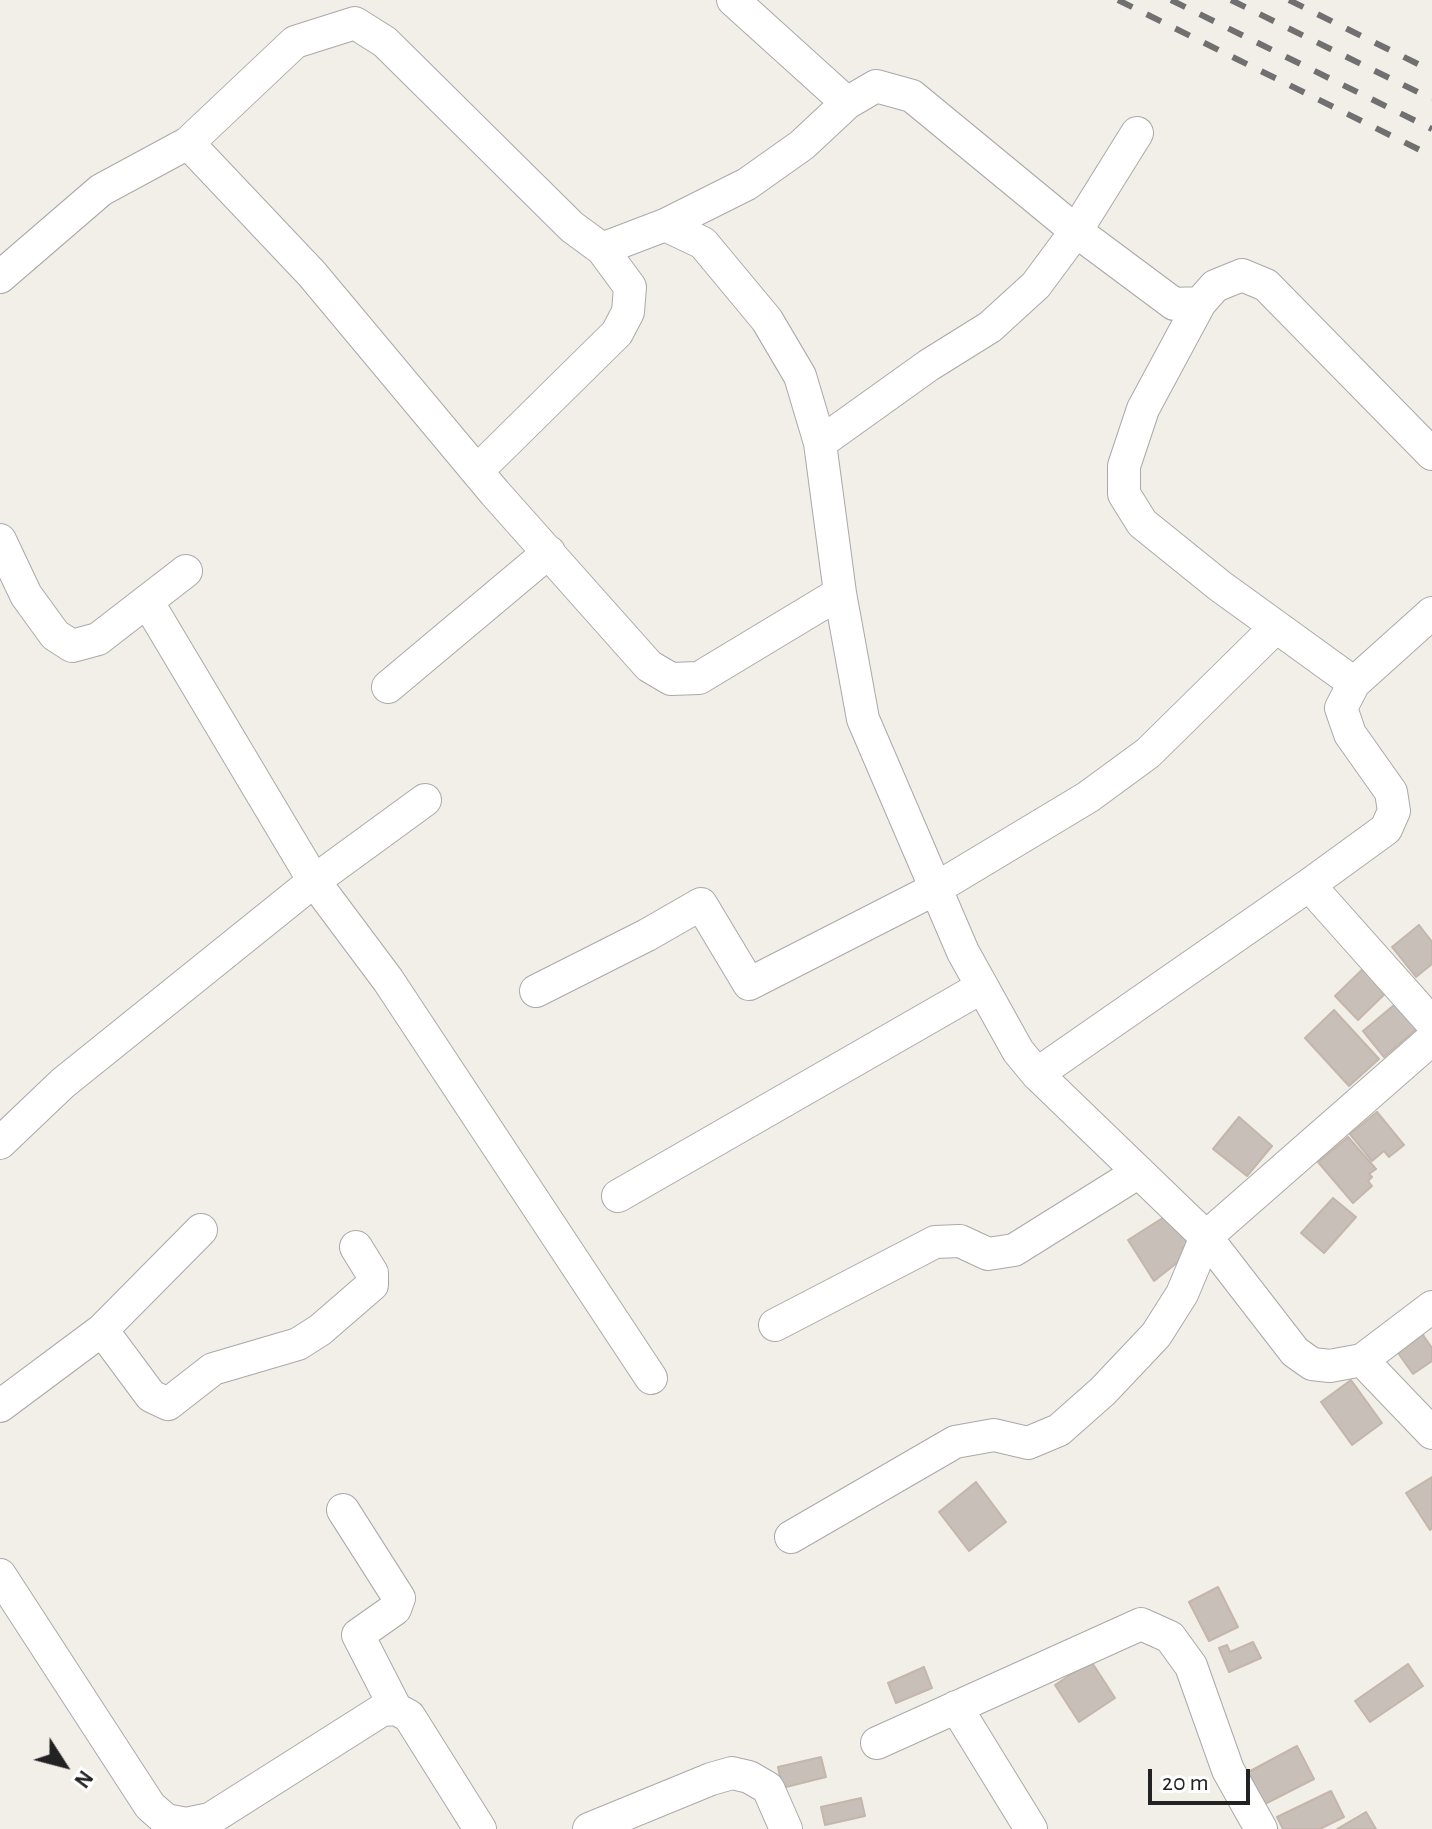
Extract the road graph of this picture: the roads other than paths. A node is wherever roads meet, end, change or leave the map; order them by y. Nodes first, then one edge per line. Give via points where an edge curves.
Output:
1 (733, 0) edge
2 (847, 103) junction
3 (1137, 133) dead end
4 (188, 143) junction
5 (665, 225) junction
6 (1076, 231) junction
7 (602, 249) junction
8 (5, 259) edge
9 (1200, 303) junction
10 (820, 443) junction
11 (1432, 454) edge
12 (477, 471) junction
13 (549, 552) junction
14 (4, 562) edge
15 (186, 571) dead end
16 (840, 593) junction
17 (147, 601) junction
18 (1432, 613) edge
19 (1276, 627) junction
20 (1354, 683) junction
21 (388, 687) dead end
22 (425, 800) dead end
23 (314, 881) junction
24 (1309, 885) junction
25 (935, 889) junction
26 (982, 987) junction
27 (536, 991) dead end
28 (1432, 1023) edge
29 (1432, 1039) edge
30 (1037, 1074) junction
31 (0, 1143) edge
32 (1139, 1172) junction
33 (618, 1196) dead end
34 (201, 1230) dead end
35 (1206, 1237) junction
36 (356, 1247) dead end
37 (1432, 1307) edge
38 (775, 1325) dead end
39 (102, 1330) junction
40 (1362, 1360) junction
41 (651, 1378) dead end
42 (0, 1406) edge
43 (1432, 1433) edge
44 (343, 1510) dead end
45 (791, 1537) dead end
46 (0, 1575) edge
47 (956, 1707) junction
48 (396, 1709) junction
49 (877, 1743) dead end
50 (180, 1827) edge
51 (480, 1829) edge
52 (589, 1829) edge
53 (786, 1829) edge
54 (1031, 1829) edge
55 (1261, 1829) edge

1 - 2 street
2 - 5 street via 802,145 747,184
2 - 6 street via 876,86 912,96
3 - 6 street
4 - 7 street via 295,42 355,23 385,42 572,227
4 - 8 street via 101,190
4 - 12 street via 312,274
5 - 7 street
5 - 10 street via 703,243 767,320 800,376
6 - 9 street via 1174,304
6 - 10 street via 1036,285 990,327
7 - 12 street via 630,287 628,312 617,333
9 - 11 street via 1215,286 1242,275 1266,285
9 - 19 street via 1143,409 1124,466 1124,494 1142,523
10 - 16 street
12 - 13 street
13 - 16 street via 649,666 671,679 699,678
13 - 21 street
14 - 17 street via 55,635 72,646 98,639
15 - 17 street
16 - 25 street via 863,719
17 - 23 street
18 - 20 street
19 - 20 street
19 - 25 street via 1148,753 1088,797
20 - 24 street via 1341,708 1350,734 1391,792 1394,811 1386,829
22 - 23 street
23 - 31 street via 63,1083
23 - 41 street via 388,980
24 - 28 street
24 - 30 street
25 - 26 street
25 - 27 street via 749,984 701,904
26 - 30 street
26 - 33 street
29 - 35 street
30 - 32 street
32 - 35 street
32 - 38 street via 1014,1250 988,1254 960,1241 935,1242
34 - 39 street
35 - 40 street via 1295,1352 1312,1364
35 - 45 street via 1182,1294 1156,1335 1059,1430 1028,1443 994,1435 955,1442
36 - 39 street via 372,1273 372,1285 320,1330 298,1344 213,1369 168,1404 151,1396
37 - 40 street
39 - 42 street
40 - 43 street
44 - 48 street via 399,1598 395,1609 358,1635
46 - 50 street via 150,1806
47 - 49 street
47 - 54 street
47 - 55 street via 1141,1624 1170,1637 1191,1666 1228,1770
48 - 50 street via 382,1710 210,1819
48 - 51 street via 409,1716
52 - 53 street via 732,1773 768,1788

